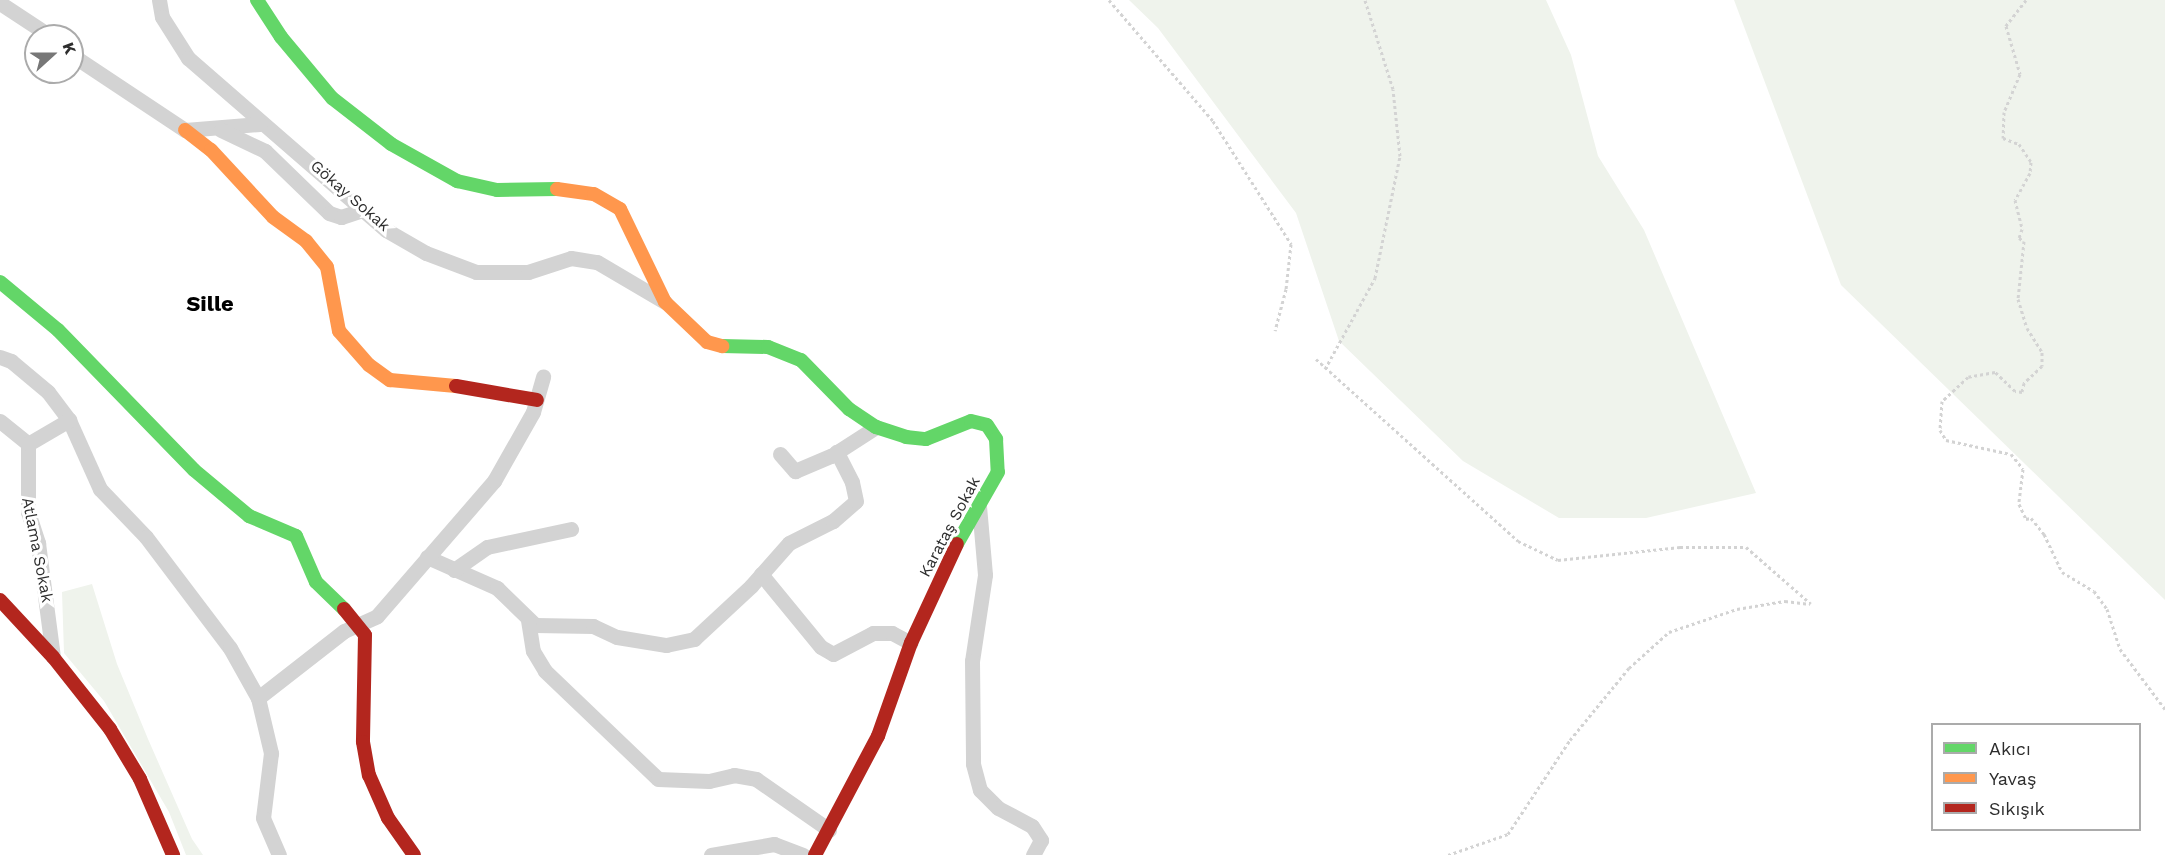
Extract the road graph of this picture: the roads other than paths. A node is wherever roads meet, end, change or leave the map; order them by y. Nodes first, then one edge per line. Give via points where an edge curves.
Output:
1 (159, 0) edge
2 (258, 0) edge
3 (0, 3) edge
4 (32, 24) edge
5 (84, 63) edge
6 (260, 124) junction
7 (218, 129) junction
8 (185, 130) junction
9 (363, 210) junction
10 (0, 282) edge
11 (665, 302) junction
12 (0, 357) edge
13 (543, 376) dead end
14 (537, 400) junction
15 (69, 420) junction
16 (0, 421) edge
17 (876, 428) junction
18 (28, 444) junction
19 (837, 452) junction
20 (780, 454) dead end
21 (979, 505) junction
22 (571, 529) dead end
23 (427, 556) junction
24 (454, 570) junction
25 (761, 574) junction
26 (0, 600) edge
27 (528, 620) junction
28 (359, 624) junction
29 (911, 643) junction
30 (53, 657) junction
31 (258, 698) junction
32 (829, 830) junction
33 (173, 855) edge
34 (279, 855) edge
35 (414, 855) edge
36 (711, 855) edge
37 (803, 855) edge
38 (815, 855) edge
39 (1033, 855) edge

1 - 6 street, Gökay Sokak via 162,16 188,58
2 - 11 street, Karataş Sokak via 281,37 332,98 391,144 457,181 497,190 560,189 594,194 620,209
3 - 4 street
5 - 8 street
6 - 7 street
6 - 9 street, Gökay Sokak via 298,150
7 - 8 street
7 - 9 street via 265,151 329,213 341,217
8 - 14 street via 210,150 273,217 306,241 327,267 339,331 369,365 390,380 426,381
9 - 11 street, Gökay Sokak via 386,230 426,253 476,272 528,272 571,258 580,259 597,262
10 - 28 street via 58,330 194,470 249,516 296,536 316,582
11 - 17 street, Karataş Sokak via 707,342 734,348 768,347 801,360 849,409
12 - 15 street via 11,361 48,392
13 - 14 street
14 - 23 street via 494,481
15 - 18 street
15 - 31 street via 100,489 146,537 230,648
16 - 18 street
17 - 19 street
17 - 21 street, Karataş Sokak via 926,439 971,421 987,425 996,439 998,472
18 - 30 street, Atlama Sokak via 28,512 41,561
19 - 20 street via 795,471
19 - 25 street via 852,482 856,501 833,521 789,543
21 - 29 street, Karataş Sokak
21 - 39 street via 985,575 972,661 973,764 980,790 1041,840
22 - 24 street via 486,547
23 - 24 street
23 - 28 street via 377,616
24 - 27 street via 497,588
25 - 27 street via 694,639 666,645 617,637 593,627 535,625
25 - 29 street via 821,647 833,654 873,633 892,633
26 - 30 street
27 - 32 street via 533,651 545,671 658,779 709,781 734,775 756,779
28 - 31 street via 344,631
28 - 35 street via 365,635 363,742 369,775 388,818
29 - 32 street, Karataş Sokak via 878,736
30 - 33 street via 110,729 140,779
31 - 34 street via 271,753 263,818
32 - 38 street, Karataş Sokak
36 - 37 street via 774,844

